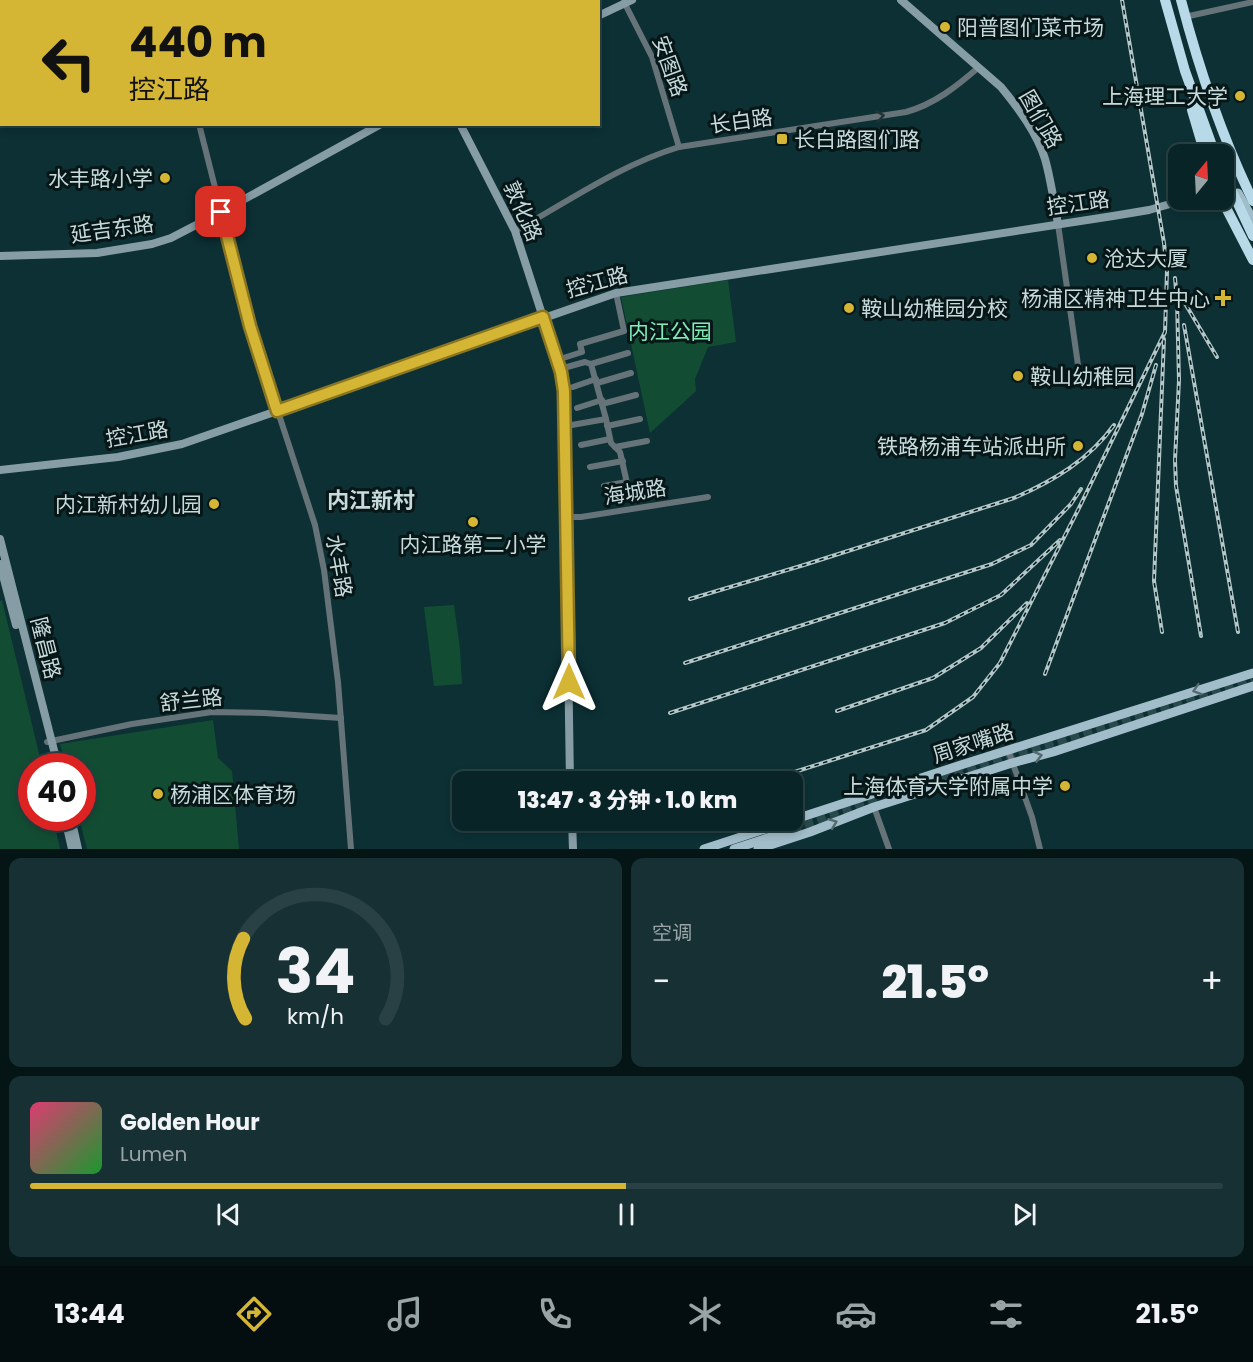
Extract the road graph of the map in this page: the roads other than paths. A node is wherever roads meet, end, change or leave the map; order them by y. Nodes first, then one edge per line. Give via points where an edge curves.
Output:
1 (902, 0) edge
2 (1160, 0) edge
3 (1165, 0) edge
4 (1170, 0) edge
5 (1176, 0) edge
6 (1181, 0) edge
7 (1185, 0) edge
8 (627, 1) edge
9 (1253, 2) edge
10 (600, 15) edge
11 (1189, 16) junction
12 (979, 67) junction
13 (1185, 71) junction
14 (1212, 88) junction
15 (1209, 102) junction
16 (200, 126) edge
17 (377, 126) edge
18 (461, 126) edge
19 (1202, 144) edge
20 (1209, 144) edge
21 (1210, 144) edge
22 (1216, 144) edge
23 (1221, 144) edge
24 (1223, 144) edge
25 (679, 147) junction
26 (1234, 180) edge
27 (1234, 183) edge
28 (1234, 185) edge
29 (1234, 188) edge
30 (1234, 189) edge
31 (1253, 191) edge
32 (1253, 201) edge
33 (1168, 205) edge
34 (1253, 208) edge
35 (1227, 210) edge
36 (221, 212) junction
37 (1253, 220) edge
38 (1058, 224) junction
39 (515, 231) junction
40 (1253, 236) edge
41 (1253, 244) edge
42 (0, 256) edge
43 (1253, 260) edge
44 (616, 293) junction
45 (543, 317) junction
46 (628, 353) dead end
47 (557, 360) junction
48 (591, 364) junction
49 (567, 367) dead end
50 (1079, 372) dead end
51 (631, 373) dead end
52 (596, 381) junction
53 (573, 387) dead end
54 (636, 395) dead end
55 (602, 402) junction
56 (577, 408) dead end
57 (277, 411) junction
58 (640, 419) dead end
59 (607, 422) junction
60 (566, 426) junction
61 (610, 439) junction
62 (648, 441) dead end
63 (581, 445) dead end
64 (615, 447) junction
65 (622, 461) junction
66 (590, 467) dead end
67 (0, 470) edge
68 (627, 482) junction
69 (604, 486) dead end
70 (629, 492) dead end
71 (708, 497) dead end
72 (567, 517) junction
73 (0, 539) edge
74 (0, 564) edge
75 (1253, 673) edge
76 (1253, 686) edge
77 (341, 718) junction
78 (49, 741) junction
79 (1008, 750) junction
80 (50, 753) edge
81 (53, 753) edge
82 (999, 758) dead end
83 (1012, 763) junction
84 (570, 771) edge
85 (874, 807) junction
86 (803, 821) edge
87 (803, 821) edge
88 (68, 831) edge
89 (73, 831) edge
90 (572, 831) edge
91 (770, 831) edge
92 (778, 831) edge
93 (72, 849) edge
94 (78, 849) edge
95 (351, 849) edge
96 (573, 849) edge
97 (704, 849) edge
98 (734, 849) edge
99 (758, 849) edge
100 (890, 849) edge
101 (1040, 849) edge

1 - 12 main road, 图们路
2 - 20 main road via 1180,73
3 - 13 highway
4 - 22 main road via 1200,104
5 - 15 main road
6 - 32 highway via 1214,108
7 - 11 main road
8 - 10 main road
8 - 25 street, 安图路 via 652,57
9 - 11 street
11 - 14 main road
25 -> 12 street, 长白路 via 922,108
12 - 38 main road, 图们路 via 1015,104 1039,143
13 - 19 highway
13 - 21 highway
14 - 15 main road
14 - 24 main road
15 - 23 main road
16 - 36 street, 水丰路
17 - 36 main road, 延吉东路
18 - 39 main road, 敦化路
25 - 39 street, 长白路 via 622,169
26 - 31 main road
27 - 34 main road
28 - 37 main road
29 - 40 highway
30 - 41 main road
33 - 38 main road, 控江路
35 - 43 highway
36 - 42 main road, 延吉东路 via 171,238 140,247 97,253
36 - 57 street, 水丰路
38 - 44 main road, 控江路
38 - 50 street, 图们路
39 - 45 main road, 敦化路
44 - 45 main road, 控江路
44 - 47 street via 624,331 580,344 582,352
45 - 47 main road, 敦化路
45 - 57 main road, 控江路
46 - 48 street
47 - 60 main road, 敦化路
48 - 49 street
48 - 52 street
51 - 52 street
52 - 53 street
52 - 55 street
54 - 55 street
55 - 56 street
55 - 59 street
57 - 67 main road, 控江路 via 164,449
57 - 77 street, 水丰路 via 320,547
58 - 59 street
59 - 60 street
59 - 61 street
60 - 72 main road, 敦化路
61 - 63 street
61 - 64 street
62 - 64 street
64 - 65 street
65 - 66 street
65 - 68 street
68 - 69 street
68 - 70 street
71 - 72 street, 海城路
72 - 84 main road, 敦化路
73 - 78 main road, 隆昌路
74 - 78 main road, 隆昌路
75 -> 79 main road, 周家嘴路
83 -> 76 main road, 周家嘴路
77 - 78 street, 舒兰路 via 212,712
77 - 95 street, 水丰路
78 - 80 main road, 隆昌路
78 - 81 main road, 隆昌路
79 - 83 street
79 - 86 main road, 周家嘴路
82 - 87 main road
83 - 85 main road, 周家嘴路
83 - 101 street
99 -> 85 main road, 周家嘴路
85 - 100 street
88 - 93 main road
89 - 94 main road
90 - 96 main road
91 - 97 main road, 周家嘴路
92 - 98 main road

